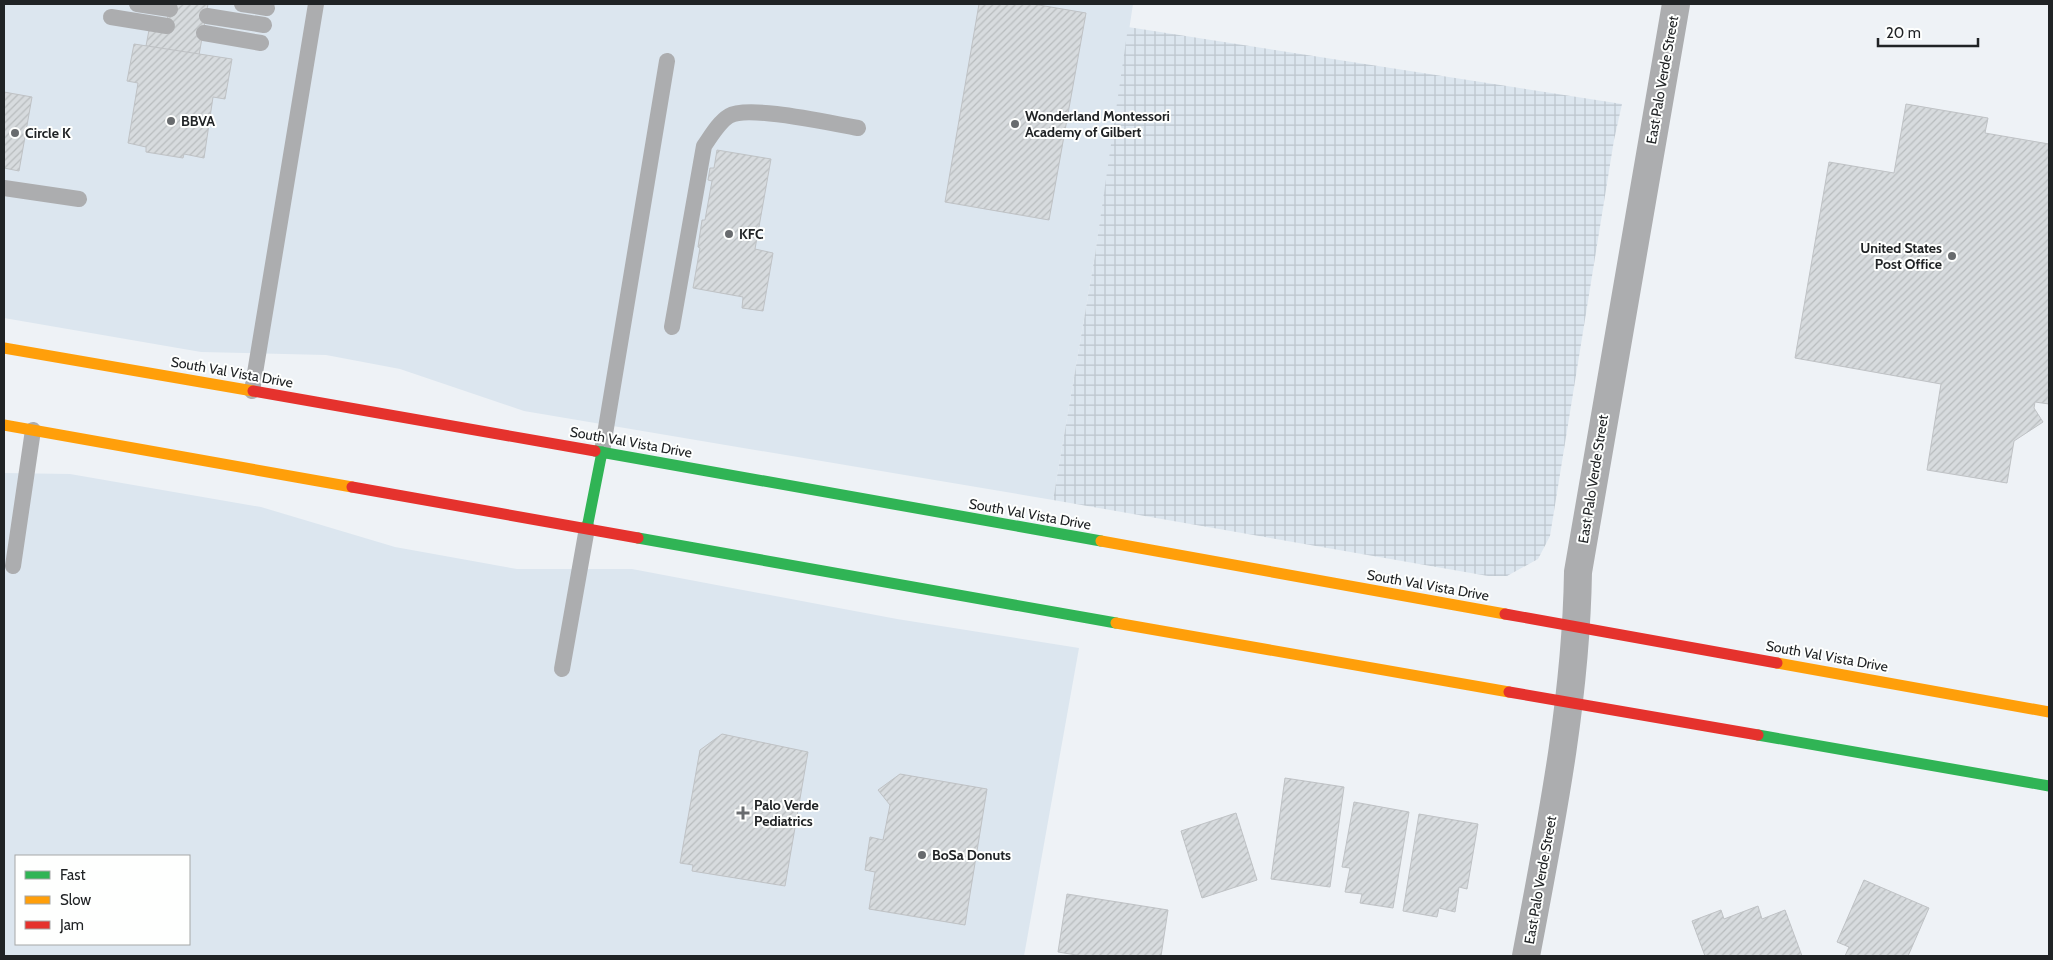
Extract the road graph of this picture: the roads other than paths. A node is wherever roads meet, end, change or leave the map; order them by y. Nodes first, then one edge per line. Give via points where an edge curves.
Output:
1 (137, 4) edge
2 (242, 4) edge
3 (316, 4) edge
4 (1676, 4) edge
5 (267, 8) dead end
6 (170, 9) dead end
7 (207, 16) dead end
8 (111, 17) dead end
9 (264, 25) dead end
10 (167, 26) dead end
11 (204, 33) dead end
12 (261, 43) dead end
13 (666, 61) dead end
14 (858, 128) dead end
15 (4, 188) edge
16 (78, 199) dead end
17 (672, 328) dead end
18 (4, 348) edge
19 (252, 391) junction
20 (4, 425) edge
21 (33, 430) junction
22 (602, 452) junction
23 (587, 528) junction
24 (13, 566) dead end
25 (1577, 627) junction
26 (562, 669) dead end
27 (1569, 702) junction
28 (2049, 712) edge
29 (2049, 786) edge
30 (1526, 956) edge

1 - 6 lane
2 - 5 lane
3 - 19 lane
4 - 25 street, East Palo Verde Street via 1578,572
7 - 9 lane
8 - 10 lane
11 - 12 lane
13 - 22 lane
14 - 17 lane via 744,112 729,116 719,126 704,146
15 - 16 lane
18 - 19 main road, South Val Vista Drive
19 - 22 main road, South Val Vista Drive
20 - 21 main road
21 - 23 main road
21 - 24 lane
22 - 23 main road
22 - 25 main road, South Val Vista Drive
23 - 26 lane
23 - 27 main road
25 - 27 street, East Palo Verde Street
25 - 28 main road, South Val Vista Drive
27 - 29 main road
27 - 30 street, East Palo Verde Street via 1564,754

